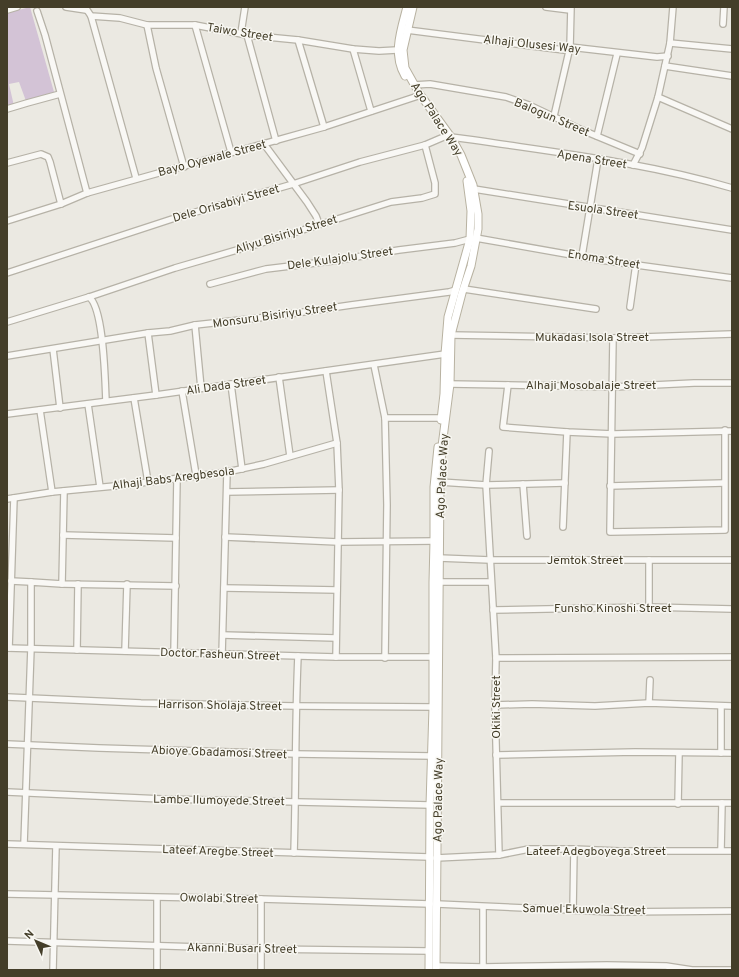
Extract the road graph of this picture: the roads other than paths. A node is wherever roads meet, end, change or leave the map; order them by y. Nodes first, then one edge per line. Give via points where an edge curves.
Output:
1 (17, 7) edge
2 (66, 7) edge
3 (245, 7) edge
4 (407, 7) edge
5 (413, 7) edge
6 (546, 7) edge
7 (674, 7) edge
8 (724, 7) edge
9 (85, 8) edge
10 (570, 9) edge
11 (7, 10) edge
12 (37, 11) dead end
13 (91, 16) junction
14 (724, 24) dead end
15 (147, 25) junction
16 (195, 25) junction
17 (407, 30) junction
18 (244, 34) junction
19 (298, 40) junction
20 (670, 43) junction
21 (570, 47) junction
22 (353, 49) junction
23 (732, 49) edge
24 (398, 50) junction
25 (617, 54) junction
26 (668, 56) junction
27 (657, 57) junction
28 (665, 66) junction
29 (676, 67) junction
30 (732, 76) edge
31 (414, 85) junction
32 (60, 94) junction
33 (418, 96) junction
34 (658, 97) junction
35 (7, 109) edge
36 (371, 111) junction
37 (554, 116) junction
38 (324, 128) junction
39 (732, 129) edge
40 (597, 136) junction
41 (448, 137) junction
42 (276, 141) junction
43 (264, 144) junction
44 (425, 145) junction
45 (231, 152) junction
46 (640, 154) junction
47 (598, 159) junction
48 (7, 163) edge
49 (633, 165) junction
50 (184, 167) junction
51 (136, 178) junction
52 (293, 184) junction
53 (732, 188) edge
54 (474, 189) junction
55 (87, 193) junction
56 (61, 204) junction
57 (590, 208) junction
58 (7, 221) edge
59 (319, 224) junction
60 (732, 230) edge
61 (473, 238) junction
62 (582, 256) junction
63 (636, 264) junction
64 (7, 273) edge
65 (732, 278) edge
66 (210, 284) dead end
67 (464, 289) junction
68 (452, 291) junction
69 (89, 297) junction
70 (630, 307) dead end
71 (596, 309) dead end
72 (452, 315) junction
73 (7, 322) edge
74 (195, 325) junction
75 (148, 333) junction
76 (732, 334) edge
77 (451, 335) junction
78 (613, 338) junction
79 (102, 340) junction
80 (53, 349) junction
81 (444, 354) junction
82 (7, 356) edge
83 (374, 365) junction
84 (326, 371) junction
85 (279, 377) junction
86 (732, 383) edge
87 (231, 384) junction
88 (450, 384) junction
89 (508, 385) junction
90 (613, 387) junction
91 (201, 388) junction
92 (182, 391) junction
93 (156, 395) junction
94 (134, 398) junction
95 (106, 401) junction
96 (88, 404) junction
97 (60, 408) junction
98 (40, 410) junction
99 (7, 414) edge
100 (385, 418) junction
101 (441, 418) junction
102 (725, 430) junction
103 (732, 431) edge
104 (567, 432) junction
105 (612, 434) junction
106 (337, 443) junction
107 (489, 451) dead end
108 (290, 456) junction
109 (242, 469) junction
110 (227, 472) junction
111 (196, 475) junction
112 (177, 479) junction
113 (148, 482) junction
114 (440, 482) junction
115 (565, 483) junction
116 (724, 483) junction
117 (523, 484) junction
118 (486, 485) junction
119 (610, 486) junction
120 (100, 487) junction
121 (340, 490) junction
122 (64, 491) junction
123 (52, 492) junction
124 (226, 492) junction
125 (14, 498) junction
126 (7, 499) edge
127 (563, 527) dead end
128 (63, 535) junction
129 (527, 536) dead end
130 (225, 537) junction
131 (176, 538) junction
132 (386, 540) junction
133 (434, 541) junction
134 (338, 542) junction
135 (438, 558) junction
136 (490, 560) junction
137 (649, 560) junction
138 (732, 560) edge
139 (11, 581) junction
140 (31, 582) junction
141 (438, 582) junction
142 (491, 582) junction
143 (62, 584) junction
144 (78, 584) junction
145 (127, 584) junction
146 (176, 586) junction
147 (224, 588) junction
148 (337, 590) junction
149 (649, 607) junction
150 (732, 609) edge
151 (493, 610) junction
152 (223, 635) junction
153 (336, 638) junction
154 (8, 648) edge
155 (31, 648) junction
156 (77, 650) junction
157 (125, 651) junction
158 (174, 653) junction
159 (222, 655) junction
160 (298, 656) junction
161 (336, 657) junction
162 (432, 657) junction
163 (732, 657) edge
164 (385, 658) junction
165 (496, 658) junction
166 (650, 680) dead end
167 (7, 697) edge
168 (29, 698) junction
169 (650, 703) junction
170 (495, 705) junction
171 (296, 706) junction
172 (721, 706) junction
173 (732, 706) edge
174 (433, 707) junction
175 (7, 744) edge
176 (28, 744) junction
177 (679, 753) junction
178 (721, 753) junction
179 (732, 753) edge
180 (296, 754) junction
181 (496, 755) junction
182 (432, 756) junction
183 (7, 792) edge
184 (26, 793) junction
185 (296, 802) junction
186 (498, 803) junction
187 (722, 803) junction
188 (732, 803) edge
189 (678, 804) junction
190 (430, 805) junction
191 (7, 844) edge
192 (24, 844) junction
193 (56, 846) junction
194 (574, 849) junction
195 (721, 850) junction
196 (732, 851) edge
197 (294, 853) junction
198 (499, 855) junction
199 (433, 858) junction
200 (7, 894) edge
201 (56, 895) junction
202 (157, 898) junction
203 (261, 899) junction
204 (433, 904) junction
205 (483, 907) junction
206 (573, 910) junction
207 (732, 911) edge
208 (433, 935) junction
209 (7, 941) edge
210 (54, 942) junction
211 (158, 946) junction
212 (262, 949) junction
213 (429, 951) junction
214 (483, 967) junction
215 (436, 968) edge
216 (666, 968) edge
217 (54, 970) edge
218 (158, 970) edge
219 (261, 970) edge
220 (429, 970) edge
221 (732, 970) edge

1 - 11 street
2 - 9 street
3 - 18 street
4 - 24 main road, Ago Palace Way
5 - 17 main road, Ago Palace Way
6 - 10 street
7 - 20 street
8 - 14 street
9 - 13 street
10 - 21 street
12 - 32 street
13 - 15 street, Taiwo Street via 120,18
13 - 51 street
15 - 16 street, Taiwo Street
15 - 50 street via 156,68
16 - 18 street, Taiwo Street
16 - 45 street
17 - 21 street, Alhaji Olusesi Way via 564,50
17 - 31 main road, Ago Palace Way via 403,57
18 - 19 street, Taiwo Street
18 - 42 street
19 - 22 street, Taiwo Street
19 - 38 street
20 - 23 street
20 - 26 street
21 - 25 street, Alhaji Olusesi Way
21 - 37 street
22 - 24 street, Taiwo Street
22 - 36 street
24 - 33 main road, Ago Palace Way via 400,67
25 - 27 street, Alhaji Olusesi Way
25 - 40 street
26 - 27 street, Alhaji Olusesi Way
26 - 28 street
26 - 29 street
27 - 28 street
28 - 29 street
28 - 34 street
29 - 30 street
31 - 37 street, Balogun Street via 430,84 506,97
31 - 41 main road, Ago Palace Way
32 - 35 street
32 - 55 street
33 - 36 street, Bayo Oyewale Street
33 - 41 main road, Ago Palace Way
34 - 39 street
34 - 46 street
36 - 38 street, Bayo Oyewale Street
37 - 40 street, Balogun Street
38 - 42 street, Bayo Oyewale Street
40 - 46 street, Balogun Street
41 - 44 street, Dele Orisabiyi Street
41 - 47 street, Apena Street
41 - 54 main road, Ago Palace Way via 462,155
41 - 61 main road, Ago Palace Way via 459,159 468,187
42 - 43 street, Bayo Oyewale Street
43 - 45 street, Bayo Oyewale Street
43 - 52 street
44 - 52 street, Dele Orisabiyi Street via 360,162
44 - 59 street, Aliyu Bisiriyu Street via 435,183 435,194 391,202
45 - 50 street, Bayo Oyewale Street
46 - 49 street
47 - 49 street, Apena Street
47 - 57 street
48 - 56 street via 41,154 48,157
49 - 53 street, Apena Street
50 - 51 street, Bayo Oyewale Street
51 - 55 street, Bayo Oyewale Street
52 - 59 street
52 - 64 street, Dele Orisabiyi Street via 175,218
54 - 57 street, Esuola Street
54 - 61 main road, Ago Palace Way via 478,229
55 - 56 street, Bayo Oyewale Street
56 - 58 street, Bayo Oyewale Street
57 - 60 street, Esuola Street
57 - 62 street
59 - 69 street, Aliyu Bisiriyu Street
61 - 62 street, Enoma Street
61 - 66 street, Dele Kulajolu Street via 455,243 266,269
61 - 67 main road, Ago Palace Way via 471,266
61 - 68 main road, Ago Palace Way
62 - 63 street, Enoma Street
63 - 65 street, Enoma Street
63 - 70 street
67 - 71 street
67 - 72 main road, Ago Palace Way
68 - 72 main road, Ago Palace Way
68 - 74 street, Monsuru Bisiriyu Street
69 - 73 street, Aliyu Bisiriyu Street
69 - 79 street via 92,298 99,319
72 - 77 main road, Ago Palace Way
72 - 81 main road, Ago Palace Way
74 - 75 street, Monsuru Bisiriyu Street
74 - 91 street
75 - 79 street, Monsuru Bisiriyu Street
75 - 93 street
76 - 78 street, Mukadasi Isola Street
77 - 78 street, Mukadasi Isola Street
77 - 88 main road, Ago Palace Way
78 - 90 street
79 - 80 street, Monsuru Bisiriyu Street
79 - 95 street
80 - 82 street, Monsuru Bisiriyu Street
80 - 97 street
81 - 83 street, Ali Dada Street
81 - 101 main road, Ago Palace Way via 445,376
83 - 84 street, Ali Dada Street
83 - 100 street
84 - 85 street, Ali Dada Street
84 - 106 street
85 - 87 street, Ali Dada Street
85 - 108 street
86 - 90 street, Alhaji Mosobalaje Street
87 - 91 street, Ali Dada Street
87 - 109 street
88 - 89 street, Alhaji Mosobalaje Street
88 - 114 main road, Ago Palace Way
89 - 90 street, Alhaji Mosobalaje Street
89 - 104 street via 503,426
90 - 105 street
91 - 92 street, Ali Dada Street
92 - 93 street, Ali Dada Street
92 - 111 street
93 - 94 street, Ali Dada Street
94 - 95 street, Ali Dada Street
94 - 113 street
95 - 96 street, Ali Dada Street
96 - 97 street, Ali Dada Street
96 - 120 street
97 - 98 street, Ali Dada Street
98 - 99 street, Ali Dada Street
98 - 123 street
100 - 101 street
100 - 132 street
101 - 133 main road, Ago Palace Way via 434,475
102 - 103 street
102 - 105 street
102 - 116 street
104 - 105 street
104 - 115 street
105 - 119 street
106 - 108 street, Alhaji Babs Aregbesola
106 - 121 street
107 - 118 street, Okiki Street
108 - 109 street, Alhaji Babs Aregbesola
109 - 110 street, Alhaji Babs Aregbesola
110 - 111 street, Alhaji Babs Aregbesola
110 - 124 street
111 - 112 street, Alhaji Babs Aregbesola
112 - 113 street, Alhaji Babs Aregbesola
112 - 131 street
113 - 120 street, Alhaji Babs Aregbesola
114 - 118 street
114 - 135 main road, Ago Palace Way
115 - 117 street
115 - 127 street
116 - 119 street
116 - 119 street via 724,530 610,532
117 - 118 street
117 - 129 street
118 - 136 street, Okiki Street
120 - 122 street, Alhaji Babs Aregbesola
121 - 124 street
121 - 134 street
122 - 123 street, Alhaji Babs Aregbesola
122 - 128 street
123 - 125 street, Alhaji Babs Aregbesola
124 - 130 street
125 - 126 street, Alhaji Babs Aregbesola
125 - 139 street
128 - 131 street
128 - 143 street
130 - 134 street
130 - 147 street
131 - 146 street
132 - 133 street
132 - 134 street
132 - 164 street
133 - 162 main road, Ago Palace Way
134 - 148 street
135 - 136 street, Jemtok Street
135 - 141 main road, Ago Palace Way
136 - 137 street, Jemtok Street
136 - 142 street, Okiki Street
137 - 138 street, Jemtok Street
137 - 149 street
139 - 140 street
139 - 154 street
140 - 143 street
140 - 155 street
141 - 142 street
141 - 199 main road, Ago Palace Way via 439,724
142 - 151 street, Okiki Street
143 - 144 street
144 - 145 street
144 - 156 street
145 - 146 street
145 - 157 street
146 - 158 street
147 - 148 street
147 - 152 street
148 - 153 street
149 - 150 street, Funsho Kinoshi Street
149 - 151 street, Funsho Kinoshi Street
151 - 165 street, Okiki Street
152 - 153 street
152 - 159 street
153 - 161 street
154 - 155 street, Doctor Fasheun Street
155 - 156 street, Doctor Fasheun Street
155 - 168 street
156 - 157 street, Doctor Fasheun Street
157 - 158 street, Doctor Fasheun Street
158 - 159 street, Doctor Fasheun Street
159 - 160 street, Doctor Fasheun Street
160 - 161 street, Doctor Fasheun Street
160 - 171 street
161 - 164 street, Doctor Fasheun Street
162 - 164 street, Doctor Fasheun Street
162 - 174 main road, Ago Palace Way
163 - 165 street
165 - 170 street, Okiki Street
166 - 169 street
167 - 168 street, Harrison Sholaja Street
168 - 171 street, Harrison Sholaja Street
168 - 176 street
169 - 170 street via 595,706
169 - 172 street
170 - 181 street, Okiki Street
171 - 174 street, Harrison Sholaja Street
171 - 180 street
172 - 173 street
172 - 178 street
174 - 182 main road, Ago Palace Way
175 - 176 street, Abioye Gbadamosi Street
176 - 180 street, Abioye Gbadamosi Street via 107,749
176 - 184 street
177 - 178 street
177 - 181 street
177 - 189 street
178 - 179 street
180 - 182 street, Abioye Gbadamosi Street
180 - 185 street
181 - 186 street, Okiki Street
182 - 190 main road, Ago Palace Way
183 - 184 street, Lambe Ilumoyede Street
184 - 185 street, Lambe Ilumoyede Street
184 - 192 street
185 - 190 street, Lambe Ilumoyede Street
185 - 197 street
186 - 189 street
186 - 198 street, Okiki Street
187 - 188 street
187 - 189 street
187 - 195 street
190 - 199 main road, Ago Palace Way
191 - 192 street, Lateef Aregbe Street
192 - 193 street, Lateef Aregbe Street
193 - 197 street, Lateef Aregbe Street
193 - 201 street
194 - 195 street, Lateef Adegboyega Street
194 - 198 street, Lateef Adegboyega Street via 529,849
194 - 206 street
195 - 196 street, Lateef Adegboyega Street
197 - 199 street, Lateef Aregbe Street
198 - 199 street, Lateef Adegboyega Street
199 - 204 main road, Ago Palace Way
200 - 201 street, Owolabi Street
201 - 202 street, Owolabi Street
201 - 210 street
202 - 203 street, Owolabi Street
202 - 211 street
203 - 204 street, Owolabi Street
203 - 212 street
204 - 205 street, Samuel Ekuwola Street
204 - 208 main road, Ago Palace Way
205 - 206 street, Samuel Ekuwola Street
205 - 214 street
206 - 207 street, Samuel Ekuwola Street
208 - 213 main road, Ago Palace Way
208 - 215 main road, Ago Palace Way
209 - 210 street, Akanni Busari Street
210 - 211 street, Akanni Busari Street
210 - 217 street
211 - 212 street, Akanni Busari Street
211 - 218 street
212 - 213 street, Akanni Busari Street
212 - 219 street
213 - 220 main road, Ago Palace Way
214 - 215 street
214 - 216 street via 600,965
216 - 221 street

